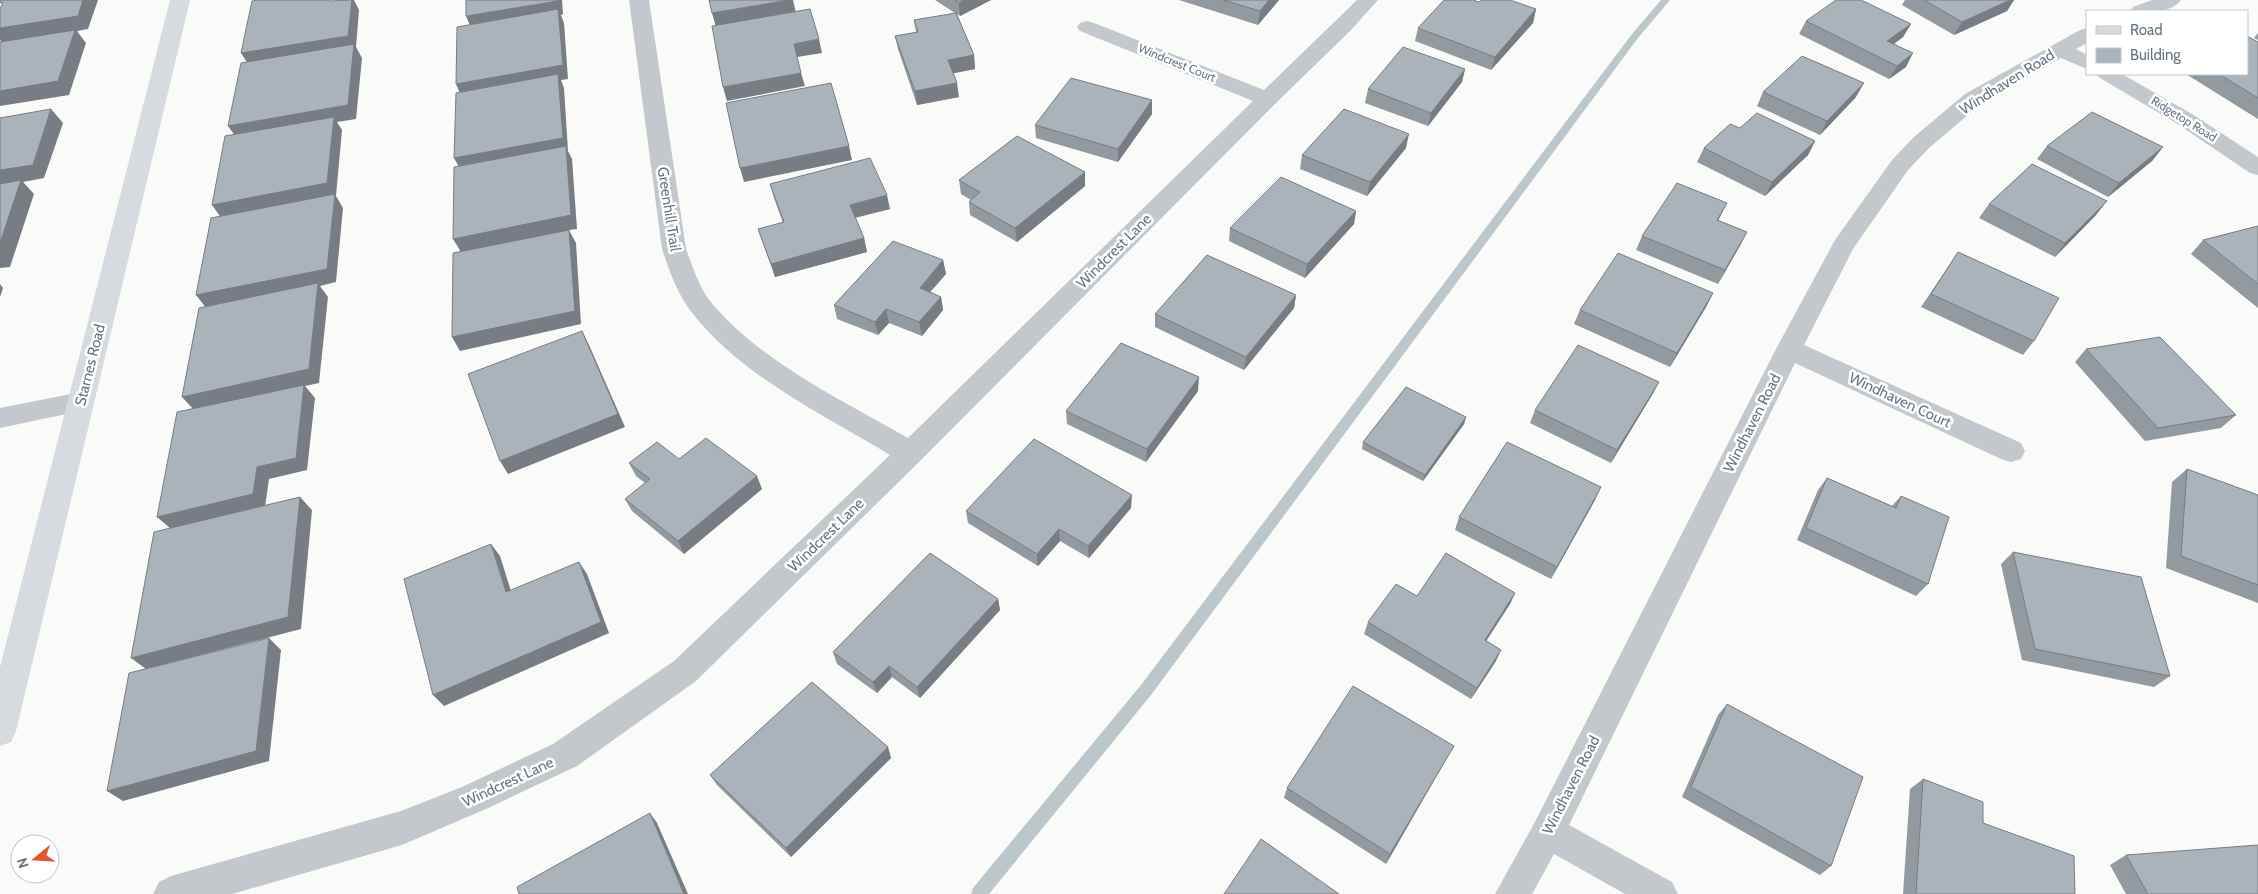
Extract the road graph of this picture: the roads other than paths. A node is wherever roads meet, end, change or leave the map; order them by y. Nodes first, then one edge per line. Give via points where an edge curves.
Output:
1 (180, 0) edge
2 (639, 0) edge
3 (1368, 0) edge
4 (2171, 0) edge
5 (2143, 10) edge
6 (1087, 27) dead end
7 (2086, 35) edge
8 (2060, 48) junction
9 (2086, 62) edge
10 (2109, 75) edge
11 (1267, 99) junction
12 (2258, 168) edge
13 (1789, 349) junction
14 (80, 402) junction
15 (0, 418) edge
16 (2010, 451) dead end
17 (910, 453) junction
18 (0, 731) edge
19 (1548, 832) junction
20 (171, 894) edge
21 (1513, 894) edge
22 (1660, 894) edge

1 - 14 main road, Starnes Road
2 - 17 street, Greenhill Trail via 674,249 685,282 706,312 739,346 796,385
3 - 11 street, Windcrest Lane
4 - 5 street
6 - 11 street, Windcrest Court
7 - 8 street, Windhaven Road
8 - 9 street
8 - 13 street, Windhaven Road via 1972,99 1900,165 1843,246
10 - 12 street, Ridgetop Road via 2145,94
11 - 17 street, Windcrest Lane
13 - 16 street, Windhaven Court
13 - 19 street, Windhaven Road
14 - 15 street
14 - 18 main road, Starnes Road
17 - 20 street, Windcrest Lane via 685,671 565,755 402,828
19 - 21 street, Windhaven Road
19 - 22 street

